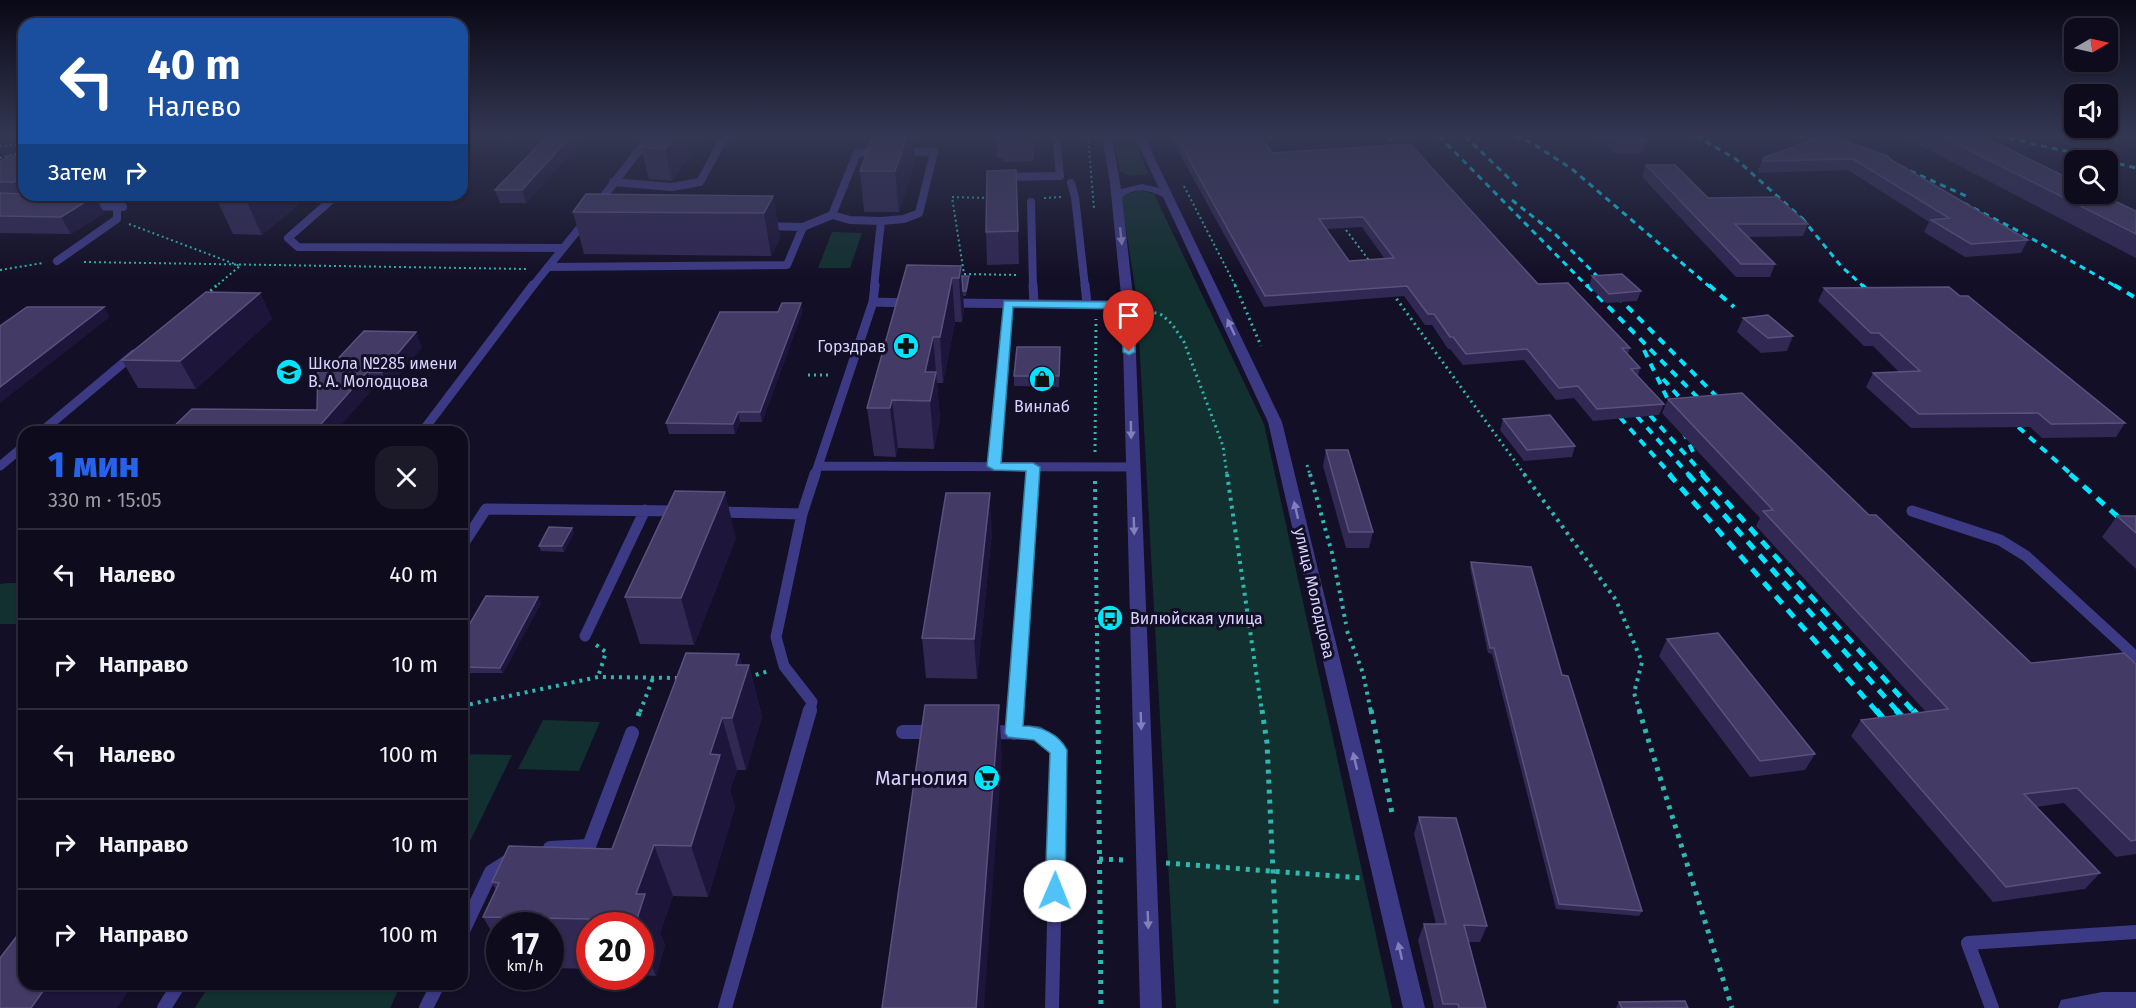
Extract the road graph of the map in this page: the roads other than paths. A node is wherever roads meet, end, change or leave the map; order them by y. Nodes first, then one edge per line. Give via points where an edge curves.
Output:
1 (612, 183) edge
2 (625, 183) edge
3 (694, 183) edge
4 (845, 183) edge
5 (926, 183) edge
6 (1071, 183) dead end
7 (1114, 183) edge
8 (1163, 183) edge
9 (1116, 196) junction
10 (1169, 196) junction
11 (330, 201) edge
12 (1031, 202) dead end
13 (82, 206) edge
14 (832, 214) junction
15 (881, 221) junction
16 (584, 222) junction
17 (596, 222) edge
18 (757, 226) edge
19 (804, 227) junction
20 (561, 248) junction
21 (57, 261) road end
22 (548, 267) junction
23 (873, 302) junction
24 (918, 303) edge
25 (941, 303) edge
26 (1008, 304) junction
27 (1034, 304) junction
28 (1092, 305) junction
29 (1128, 305) junction
30 (135, 354) edge
31 (48, 426) edge
32 (427, 426) edge
33 (18, 451) edge
34 (0, 466) edge
35 (819, 466) junction
36 (994, 466) junction
37 (1033, 467) junction
38 (1132, 467) junction
39 (645, 510) junction
40 (1912, 511) dead end
41 (801, 514) junction
42 (468, 537) edge
43 (585, 636) dead end
44 (2136, 657) edge
45 (903, 732) dead end
46 (953, 732) edge
47 (974, 732) edge
48 (632, 733) road end
49 (1014, 733) junction
50 (468, 920) edge
51 (2136, 932) edge
52 (175, 990) edge
53 (435, 990) edge
54 (2136, 1003) edge
55 (164, 1008) edge
56 (426, 1008) edge
57 (725, 1008) edge
58 (1052, 1008) edge
59 (1151, 1008) edge
60 (1414, 1008) edge
61 (1992, 1008) edge
62 (2069, 1008) edge

1 - 16 lane
2 - 3 lane via 672,187
4 - 14 lane
5 - 15 lane via 919,213
6 - 28 lane
7 - 9 street
8 - 10 street, улица Молодцова
9 - 10 street via 1133,186 1143,186
9 -> 29 street
60 -> 10 street, улица Молодцова via 1275,422
11 - 20 lane via 288,238 298,247
12 - 27 lane
13 - 21 lane via 120,207 117,219
14 - 15 lane
14 - 19 lane
15 - 23 lane
16 - 17 lane
16 - 20 lane
18 - 19 lane
19 - 22 lane via 788,265
20 - 22 lane
22 - 32 lane
23 - 24 lane
23 - 35 lane
25 - 26 lane
26 - 27 lane
26 - 36 lane
27 - 28 lane
28 - 29 lane
29 -> 38 street
30 - 31 lane
33 - 34 lane
35 - 36 lane
35 - 41 lane
36 - 37 lane
37 - 38 lane
37 - 49 lane
38 -> 59 street
39 - 41 lane
39 - 42 lane via 486,509
39 - 43 lane
40 - 44 lane via 2000,540 2026,556
41 - 57 lane via 776,637 784,666 812,702
45 - 46 lane
47 - 49 lane
48 - 50 lane via 589,846 517,855 490,872
49 - 58 lane via 1038,733 1058,750
51 - 61 lane via 1968,944
52 - 55 lane
53 - 56 lane
54 - 62 street

